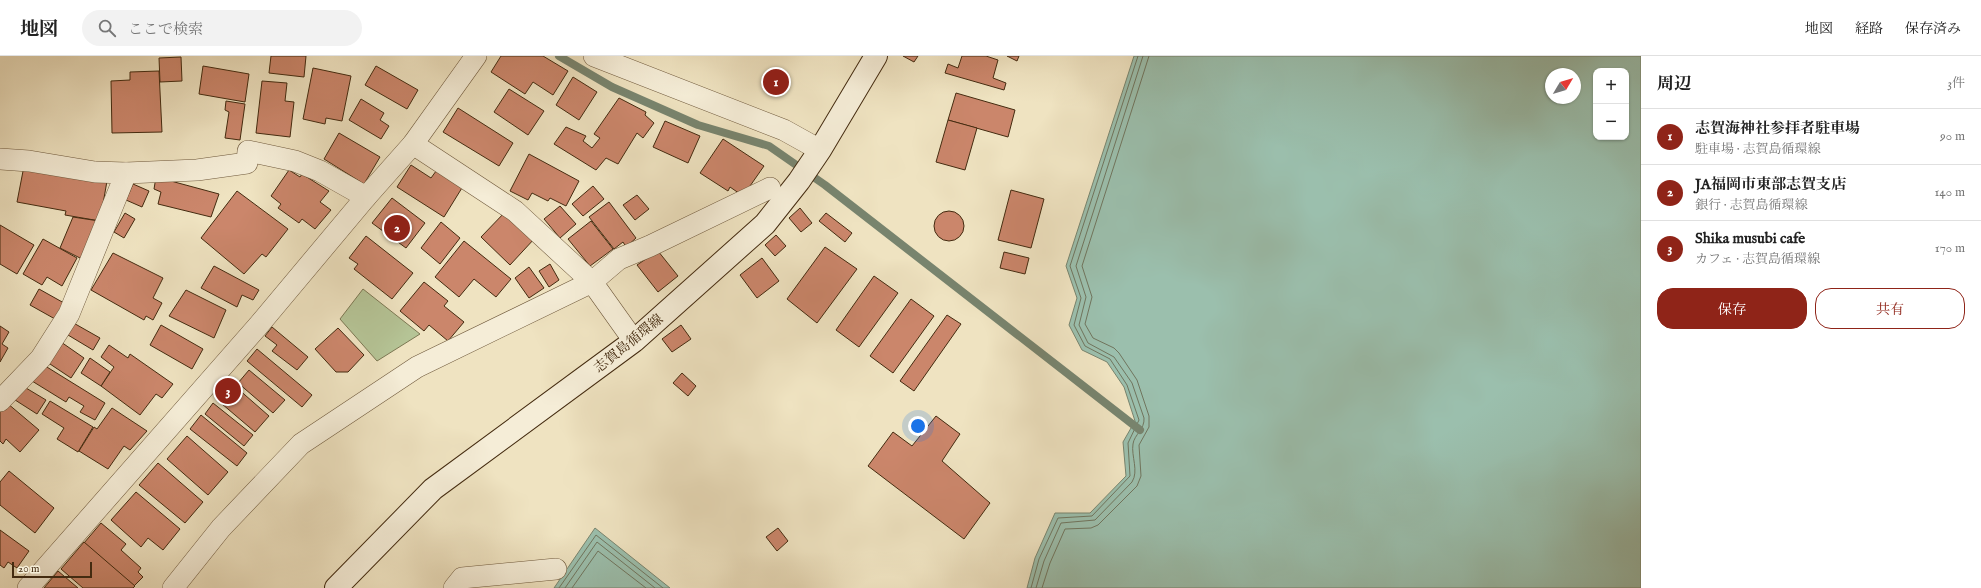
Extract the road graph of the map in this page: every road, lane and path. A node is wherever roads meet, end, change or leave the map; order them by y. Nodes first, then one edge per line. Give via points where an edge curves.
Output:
1 (476, 56) edge
2 (594, 56) edge
3 (876, 56) edge
4 (413, 144) junction
5 (820, 150) junction
6 (0, 159) edge
7 (126, 172) junction
8 (770, 188) dead end
9 (366, 197) junction
10 (592, 282) junction
11 (634, 342) junction
12 (0, 401) edge
13 (556, 569) dead end
14 (28, 588) edge
15 (173, 588) edge
16 (336, 588) edge
17 (454, 588) edge

1 - 4 street
2 - 5 street via 784,130
3 - 5 main road, 志賀島循環線
4 - 9 street
4 - 10 street via 515,211
5 - 11 main road, 志賀島循環線 via 765,224
6 - 7 street via 95,172
7 - 9 street via 197,170 247,163 248,151 295,161 320,171
7 - 12 street via 69,314 41,358
8 - 10 street via 650,246 619,258
9 - 14 street via 258,326
10 - 11 street
10 - 15 street via 418,367 301,444 221,528
11 - 16 main road, 志賀島循環線 via 434,489
13 - 17 street via 462,578

